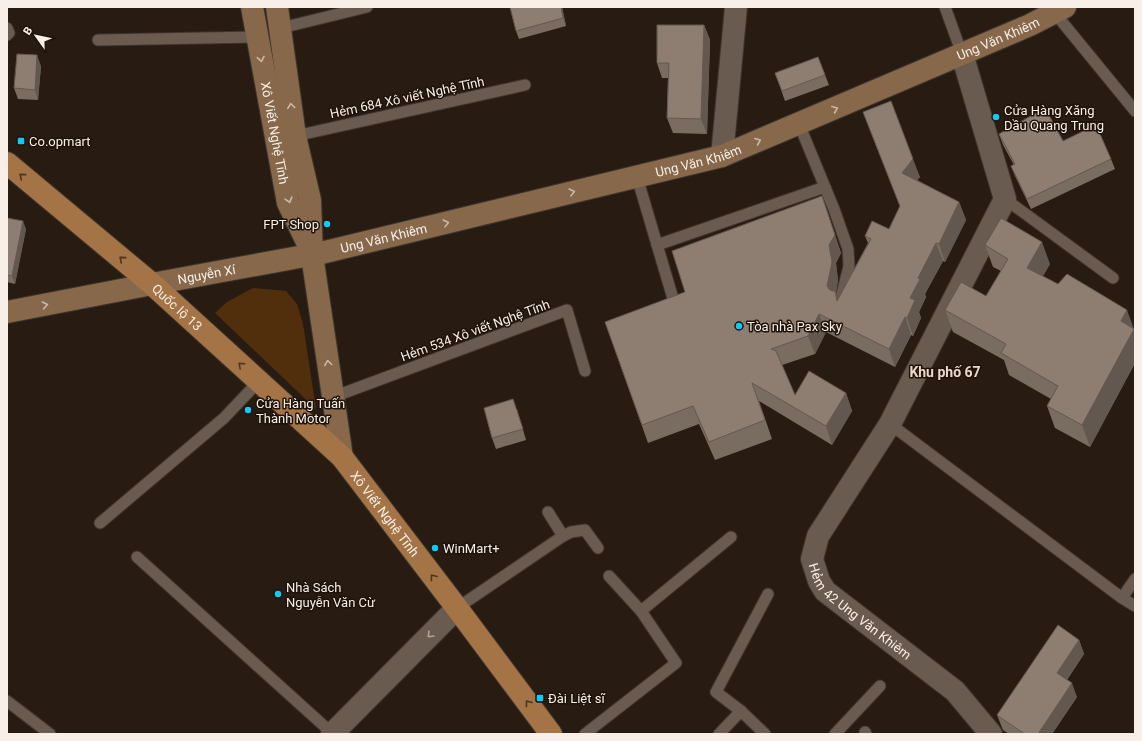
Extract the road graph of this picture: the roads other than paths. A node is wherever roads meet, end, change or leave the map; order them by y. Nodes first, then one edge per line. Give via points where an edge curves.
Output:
1 (252, 7) edge
2 (277, 7) edge
3 (367, 7) edge
4 (736, 7) edge
5 (945, 7) edge
6 (1060, 10) edge
7 (7, 28) edge
8 (280, 28) junction
9 (7, 35) edge
10 (257, 38) junction
11 (98, 40) dead end
12 (962, 54) junction
13 (526, 85) dead end
14 (1135, 111) edge
15 (799, 124) junction
16 (295, 136) junction
17 (722, 156) junction
18 (7, 163) edge
19 (636, 177) junction
20 (825, 187) junction
21 (1005, 199) junction
22 (657, 244) junction
23 (312, 255) junction
24 (1113, 278) dead end
25 (152, 284) junction
26 (674, 302) edge
27 (840, 302) edge
28 (7, 312) edge
29 (585, 371) dead end
30 (259, 381) junction
31 (333, 397) junction
32 (890, 424) junction
33 (342, 457) junction
34 (548, 512) dead end
35 (100, 523) dead end
36 (563, 536) junction
37 (731, 537) dead end
38 (598, 548) dead end
39 (137, 557) dead end
40 (609, 576) dead end
41 (1135, 579) edge
42 (768, 594) dead end
43 (1122, 598) junction
44 (1135, 606) edge
45 (457, 608) junction
46 (641, 611) junction
47 (880, 686) dead end
48 (7, 701) edge
49 (741, 711) junction
50 (50, 734) edge
51 (333, 734) edge
52 (551, 734) edge
53 (585, 734) edge
54 (719, 734) edge
55 (765, 734) edge
56 (835, 734) edge
57 (991, 734) edge

1 - 10 main road, Xô Viết Nghệ Tĩnh
2 - 8 main road, Xô Viết Nghệ Tĩnh
3 - 8 lane
4 - 17 street
5 - 12 lane
6 - 12 main road, Ung Văn Khiêm
6 - 14 lane
7 - 9 lane
16 -> 8 main road, Xô Viết Nghệ Tĩnh
10 - 11 lane
10 -> 23 main road, Xô Viết Nghệ Tĩnh via 288,203
15 -> 12 main road, Ung Văn Khiêm
12 - 21 street
13 - 16 lane, Hẻm 684 Xô viết Nghệ Tĩnh
17 -> 15 main road, Ung Văn Khiêm
15 - 20 lane
16 - 23 main road, Xô Viết Nghệ Tĩnh via 310,200
17 - 19 main road, Ung Văn Khiêm
25 -> 18 main road, Quốc lộ 13
19 - 22 lane
23 -> 19 main road, Ung Văn Khiêm
20 - 22 lane
20 - 27 lane via 848,249 849,266
21 - 24 lane
21 - 32 street, Hẻm 42 Ung Văn Khiêm
22 - 26 lane
23 - 25 main road, Nguyễn Xí
31 -> 23 main road, Xô Viết Nghệ Tĩnh
28 -> 25 main road, Nguyễn Xí
30 -> 25 main road, Quốc lộ 13
29 - 31 lane, Hẻm 534 Xô viết Nghệ Tĩnh via 567,310
30 - 33 main road, Quốc lộ 13
30 - 35 lane via 224,418
31 - 33 main road, Xô Viết Nghệ Tĩnh
32 - 43 lane
32 - 57 street, Hẻm 42 Ung Văn Khiêm via 818,536 812,559 819,581 825,591 955,691
45 -> 33 main road, Xô Viết Nghệ Tĩnh
34 - 36 lane
36 - 38 lane via 585,530
36 - 45 lane
37 - 46 lane
39 - 51 lane
40 - 46 lane
41 - 43 lane
42 - 49 lane via 716,692
43 - 44 lane
45 -> 51 street
52 -> 45 main road, Xô Viết Nghệ Tĩnh
46 - 53 lane via 676,663
47 - 56 lane
48 - 50 lane
49 - 54 lane
49 - 55 lane

